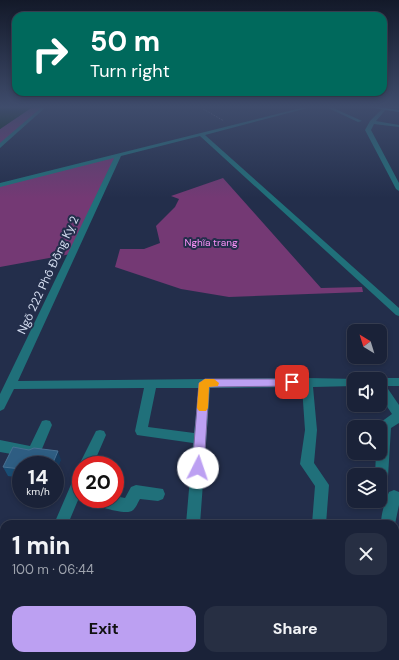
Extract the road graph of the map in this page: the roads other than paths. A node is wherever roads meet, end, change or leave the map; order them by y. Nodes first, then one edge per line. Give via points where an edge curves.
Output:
1 (10, 137) edge
2 (190, 137) edge
3 (204, 137) edge
4 (372, 137) edge
5 (0, 146) edge
6 (119, 154) junction
7 (0, 185) edge
8 (399, 188) edge
9 (399, 313) edge
10 (307, 382) junction
11 (347, 382) edge
12 (387, 382) edge
13 (399, 382) edge
14 (205, 383) junction
15 (151, 384) junction
16 (10, 385) junction
17 (387, 397) edge
18 (0, 406) edge
19 (399, 415) edge
20 (46, 425) dead end
21 (100, 435) dead end
22 (200, 439) junction
23 (0, 446) edge
24 (90, 456) edge
25 (382, 468) edge
26 (158, 494) dead end
27 (391, 498) edge
28 (72, 505) edge
29 (124, 505) edge
30 (63, 520) edge
31 (193, 520) edge
32 (319, 520) edge
33 (388, 520) edge

1 - 5 street
2 - 6 street
3 - 9 street
4 - 8 street
6 - 7 street
6 - 16 street, Ngõ 222 Phố Đồng Kỵ 2
10 - 11 street
10 - 14 street
10 - 32 street via 311,430 307,464 322,485
12 - 13 street
14 - 15 street
14 - 22 street
15 - 16 street
15 - 22 street via 141,431
16 - 18 street, Ngõ 222 Phố Đồng Kỵ 2
17 - 19 street
19 - 25 street via 385,426
20 - 23 street via 34,452
21 - 24 street
22 - 31 street
26 - 29 street via 136,492 128,506
27 - 33 street
28 - 30 street

